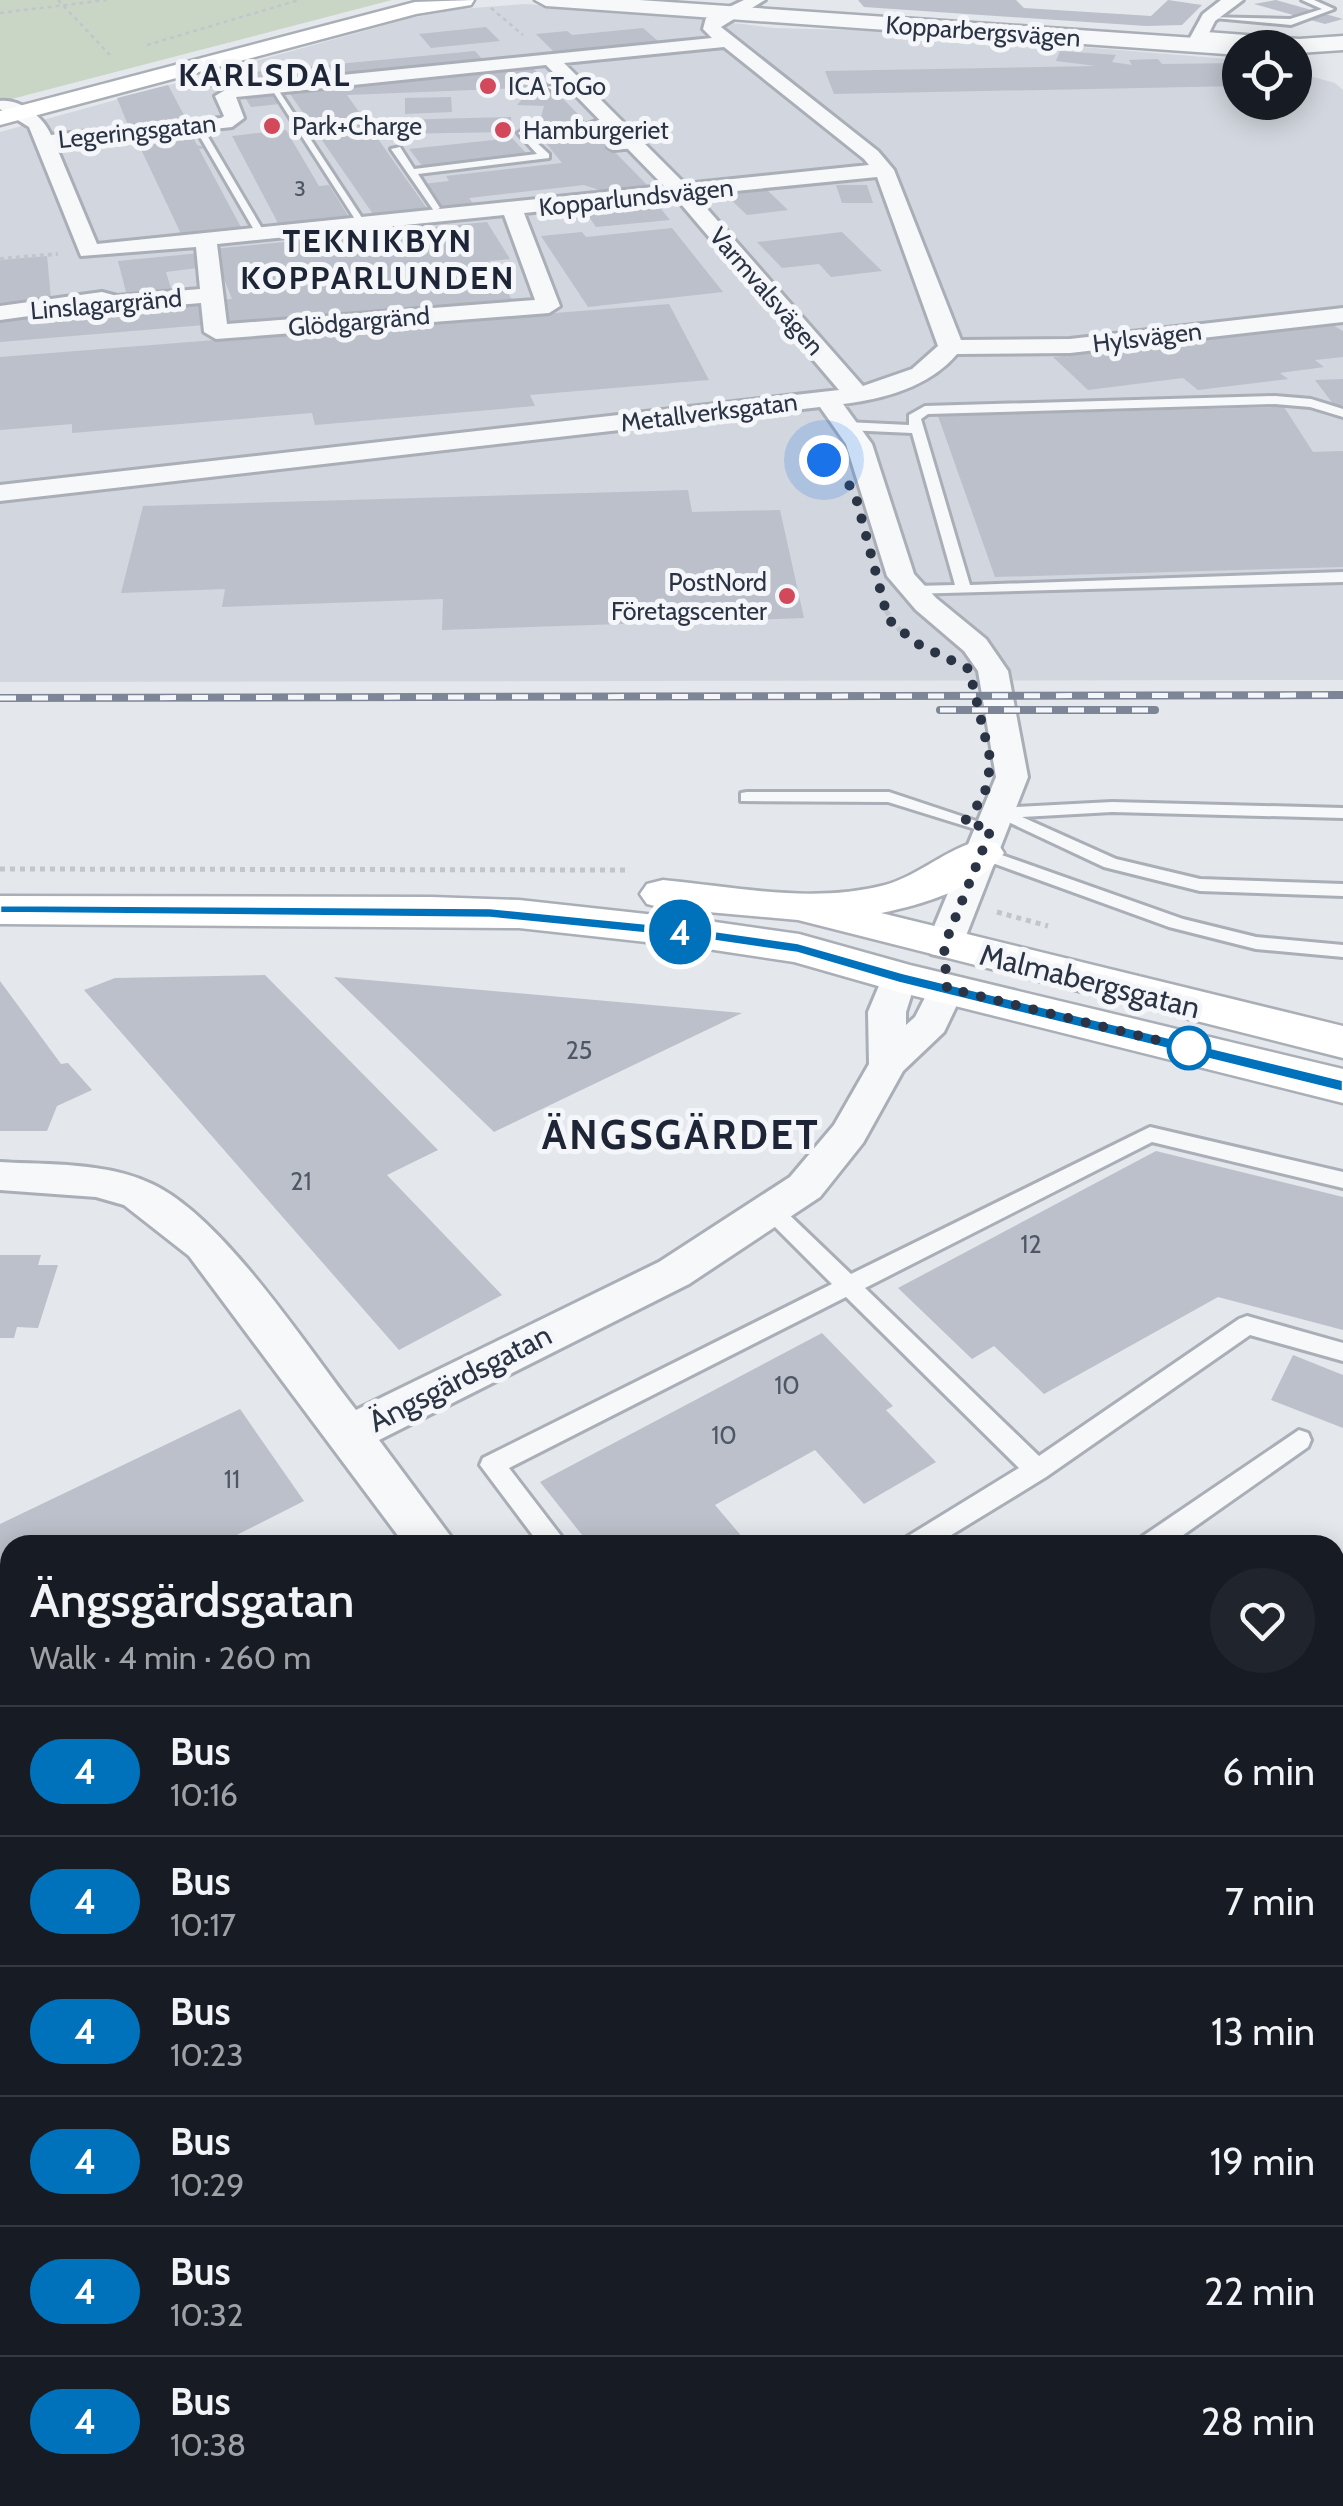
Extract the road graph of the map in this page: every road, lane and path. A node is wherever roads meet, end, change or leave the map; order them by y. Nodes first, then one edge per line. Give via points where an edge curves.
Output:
1 (58, 0) edge
2 (106, 0) edge
3 (299, 0) edge
4 (408, 0) edge
5 (463, 0) edge
6 (546, 0) edge
7 (669, 0) edge
8 (1306, 0) edge
9 (63, 5) junction
10 (744, 7) edge
11 (0, 13) edge
12 (1210, 18) edge
13 (729, 41) junction
14 (1343, 43) edge
15 (148, 44) dead end
16 (110, 56) dead end
17 (1312, 56) edge
18 (550, 59) junction
19 (1343, 62) edge
20 (575, 84) junction
21 (272, 87) junction
22 (552, 87) dead end
23 (7, 111) edge
24 (196, 125) junction
25 (522, 133) dead end
26 (45, 142) junction
27 (396, 149) dead end
28 (884, 170) junction
29 (412, 172) junction
30 (681, 192) junction
31 (434, 208) dead end
32 (512, 209) junction
33 (364, 225) junction
34 (263, 235) junction
35 (207, 241) junction
36 (89, 251) junction
37 (0, 259) edge
38 (212, 295) junction
39 (0, 313) edge
40 (1343, 315) edge
41 (950, 348) junction
42 (842, 397) junction
43 (1343, 413) edge
44 (846, 426) junction
45 (918, 429) junction
46 (0, 493) edge
47 (1343, 576) edge
48 (964, 589) junction
49 (914, 591) junction
50 (883, 600) dead end
51 (904, 634) dead end
52 (746, 798) dead end
53 (1343, 813) edge
54 (990, 832) junction
55 (0, 890) edge
56 (1343, 890) edge
57 (798, 906) junction
58 (0, 910) edge
59 (950, 947) junction
60 (1343, 951) edge
61 (899, 978) junction
62 (1343, 1042) edge
63 (888, 1064) junction
64 (1343, 1086) edge
65 (0, 1176) edge
66 (1343, 1180) edge
67 (771, 1210) junction
68 (850, 1287) junction
69 (1343, 1352) edge
70 (350, 1434) junction
71 (1300, 1440) dead end
72 (1037, 1470) junction
73 (426, 1535) edge
74 (547, 1535) edge
75 (930, 1535) edge
76 (1163, 1535) edge

1 - 9 path
2 - 9 path
3 - 15 path
4 - 23 main road
5 - 23 main road
6 - 10 street, Kopparbergsvägen
7 - 10 street, Kopparbergsvägen
8 - 12 lane via 1330,9 1291,22
9 - 11 path
9 - 16 path
10 - 12 street, Kopparbergsvägen
10 - 13 street via 712,22
12 - 14 street, Kopparbergsvägen via 1299,46
13 - 18 street, Legeringsgatan
13 - 28 street
17 - 19 street
18 - 20 street, Varmvalsvägen
18 - 21 street, Legeringsgatan
20 - 22 lane
20 - 30 street, Varmvalsvägen via 600,122
21 - 24 street, Legeringsgatan via 232,92 224,96 235,118
21 - 33 lane
23 - 26 street via 36,124
24 - 26 street, Legeringsgatan
24 - 34 lane
25 - 29 lane via 545,156
26 - 36 street
27 - 29 lane
28 - 30 street, Kopparlundsvägen
28 - 41 street
29 - 31 lane
30 - 32 street, Kopparlundsvägen
30 - 42 street, Varmvalsvägen
32 - 33 street, Kopparlundsvägen
32 - 38 street, Glödgargränd via 549,306 216,332
33 - 34 street, Kopparlundsvägen
34 - 35 street, Kopparlundsvägen
35 - 36 street, Kopparlundsvägen
35 - 38 street, Glödgargränd
36 - 37 path
38 - 39 street, Linslagargränd via 102,299
40 - 41 street, Hylsvägen via 1070,346
41 - 42 street, Metallverksgatan via 913,378
42 - 44 street, Varmvalsvägen
42 - 46 street, Metallverksgatan
43 - 45 lane via 1275,400 942,408 914,418
44 - 45 lane
44 - 49 street, Varmvalsvägen via 859,444 900,576
45 - 48 lane
47 - 48 lane
48 - 49 lane
49 - 54 street, Ängsgärdsgatan via 975,645 993,671 1012,777
50 - 51 path via 888,619
52 - 54 lane via 889,798
53 - 54 lane via 1112,807
54 - 56 lane via 1200,885
54 - 57 main road via 936,882 876,904
54 - 59 street, Ängsgärdsgatan
54 - 60 lane via 1176,923 1256,943
55 - 57 main road, Malmabergsgatan via 634,893
57 - 59 main road, Malmabergsgatan
58 - 61 main road, Malmabergsgatan via 519,914 798,948
59 - 61 main road, Malmabergsgatan
59 - 62 main road, Malmabergsgatan
59 - 63 street, Ängsgärdsgatan via 932,1024
59 - 64 main road, Malmabergsgatan
61 - 63 street, Ängsgärdsgatan via 888,1012
63 - 67 street, Ängsgärdsgatan via 850,1133 804,1187
65 - 70 street, Ängsgärdsgatan via 96,1182 156,1206 204,1245
66 - 68 lane via 1150,1134
67 - 68 lane
67 - 70 street, Ängsgärdsgatan via 674,1273
68 - 72 lane
68 - 74 lane via 492,1465
69 - 72 lane via 1246,1325
70 - 73 street, Ängsgärdsgatan
71 - 76 lane
72 - 75 lane

